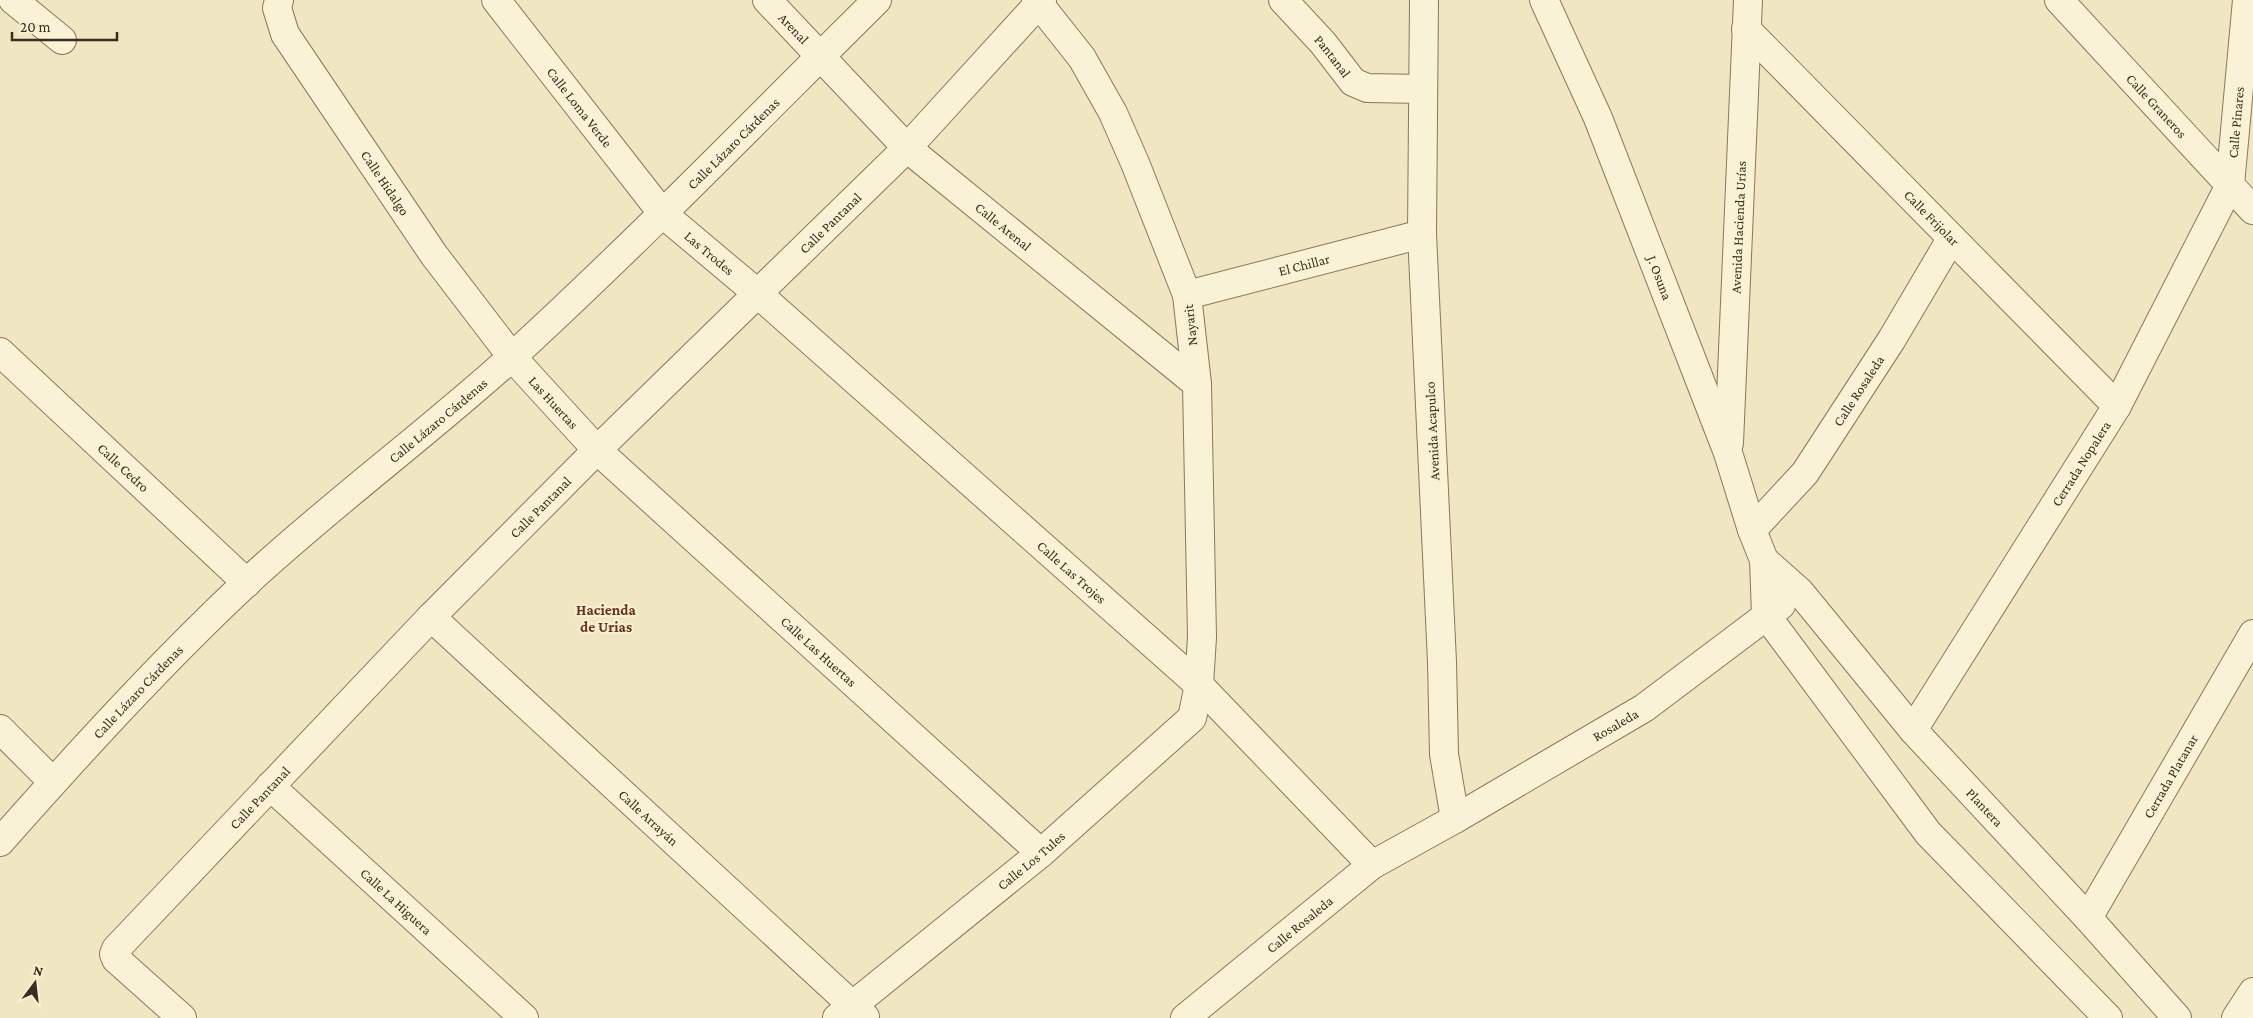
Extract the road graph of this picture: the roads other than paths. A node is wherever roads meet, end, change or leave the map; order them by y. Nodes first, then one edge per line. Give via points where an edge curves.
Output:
1 (13, 0) edge
2 (279, 0) edge
3 (496, 0) edge
4 (767, 0) edge
5 (877, 0) edge
6 (1283, 0) edge
7 (1424, 0) edge
8 (1544, 0) edge
9 (1748, 0) edge
10 (2060, 0) edge
11 (2247, 0) edge
12 (1039, 1) edge
13 (1746, 29) junction
14 (62, 40) dead end
15 (819, 58) junction
16 (1423, 89) junction
17 (907, 148) junction
18 (2230, 185) junction
19 (2253, 210) edge
20 (663, 214) junction
21 (1422, 234) junction
22 (1951, 239) junction
23 (757, 293) junction
24 (1187, 295) junction
25 (0, 352) edge
26 (512, 356) junction
27 (1197, 384) junction
28 (2117, 406) junction
29 (597, 450) junction
30 (1728, 453) junction
31 (1752, 530) junction
32 (1764, 560) junction
33 (247, 583) junction
34 (1800, 592) junction
35 (1766, 615) junction
36 (431, 617) junction
37 (2253, 634) edge
38 (1199, 685) junction
39 (0, 729) edge
40 (1913, 730) junction
41 (53, 782) junction
42 (270, 786) junction
43 (1455, 819) junction
44 (0, 842) edge
45 (1041, 853) junction
46 (1372, 865) junction
47 (2088, 918) junction
48 (2253, 992) edge
49 (852, 1014) edge
50 (182, 1018) edge
51 (524, 1018) edge
52 (1185, 1018) edge
53 (2108, 1018) edge
54 (2177, 1018) edge
55 (2236, 1018) edge

1 - 14 street
2 - 26 street, Calle Hidalgo via 277,8 285,34 434,255
3 - 20 street, Calle Loma Verde
4 - 15 street, Arenal
5 - 15 street, Calle Lázaro Cárdenas
6 - 16 street, Pantanal via 1323,43 1353,82 1367,88
7 - 16 street, Avenida Acapulco
8 - 30 street, J. Osuna via 1598,118
9 - 13 street, Avenida Hacienda Urías
10 - 18 street, Calle Graneros
11 - 18 street, Calle Pinares
12 - 17 street, Calle Pantanal
12 - 24 street, Nayarit via 1082,58 1113,113
13 - 22 street, Calle Frijolar
13 - 30 street, Avenida Hacienda Urías
15 - 17 street, Calle Arenal
15 - 20 street, Calle Lázaro Cárdenas
16 - 21 street, Avenida Acapulco
17 - 23 street, Calle Pantanal
17 - 27 street, Calle Arenal
18 - 19 street, Calle Graneros
18 - 28 street, Cerrada Nopalera
20 - 23 street, Las Trodes
20 - 26 street, Calle Lázaro Cárdenas
21 - 24 street, El Chillar
21 - 43 street, Avenida Acapulco via 1443,735
22 - 28 street, Calle Frijolar
22 - 31 street, Calle Rosaleda via 1892,340 1805,473
23 - 29 street, Calle Pantanal
23 - 38 street, Calle Las Trojes
24 - 27 street, Nayarit
25 - 33 street, Calle Cedro
26 - 29 street, Las Huertas
26 - 33 street, Calle Lázaro Cárdenas
27 - 38 street, Nayarit via 1202,637
28 - 40 street, Cerrada Nopalera
29 - 36 street, Calle Pantanal
29 - 45 street, Calle Las Huertas
30 - 31 street, J. Osuna
31 - 32 street, J. Osuna
32 - 34 street, J. Osuna
32 - 35 street, J. Osuna
33 - 41 street, Calle Lázaro Cárdenas via 186,641
34 - 35 street, Rosaleda
34 - 40 street, Plantera
35 - 43 street, Rosaleda via 1644,708
35 - 53 street via 1928,833
36 - 42 street, Calle Pantanal
36 - 49 street, Calle Arrayán
37 - 47 street, Cerrada Platanar
38 - 45 street, Calle Los Tules via 1192,718
38 - 46 street, Calle Las Trojes
39 - 41 street
40 - 47 street, Plantera
41 - 44 street, Calle Lázaro Cárdenas
42 - 50 street, Calle Pantanal via 114,954
42 - 51 street, Calle La Higuera
43 - 46 street, Calle Rosaleda
45 - 49 street, Calle Los Tules
46 - 52 street, Calle Rosaleda
47 - 54 street, Plantera
48 - 55 street

